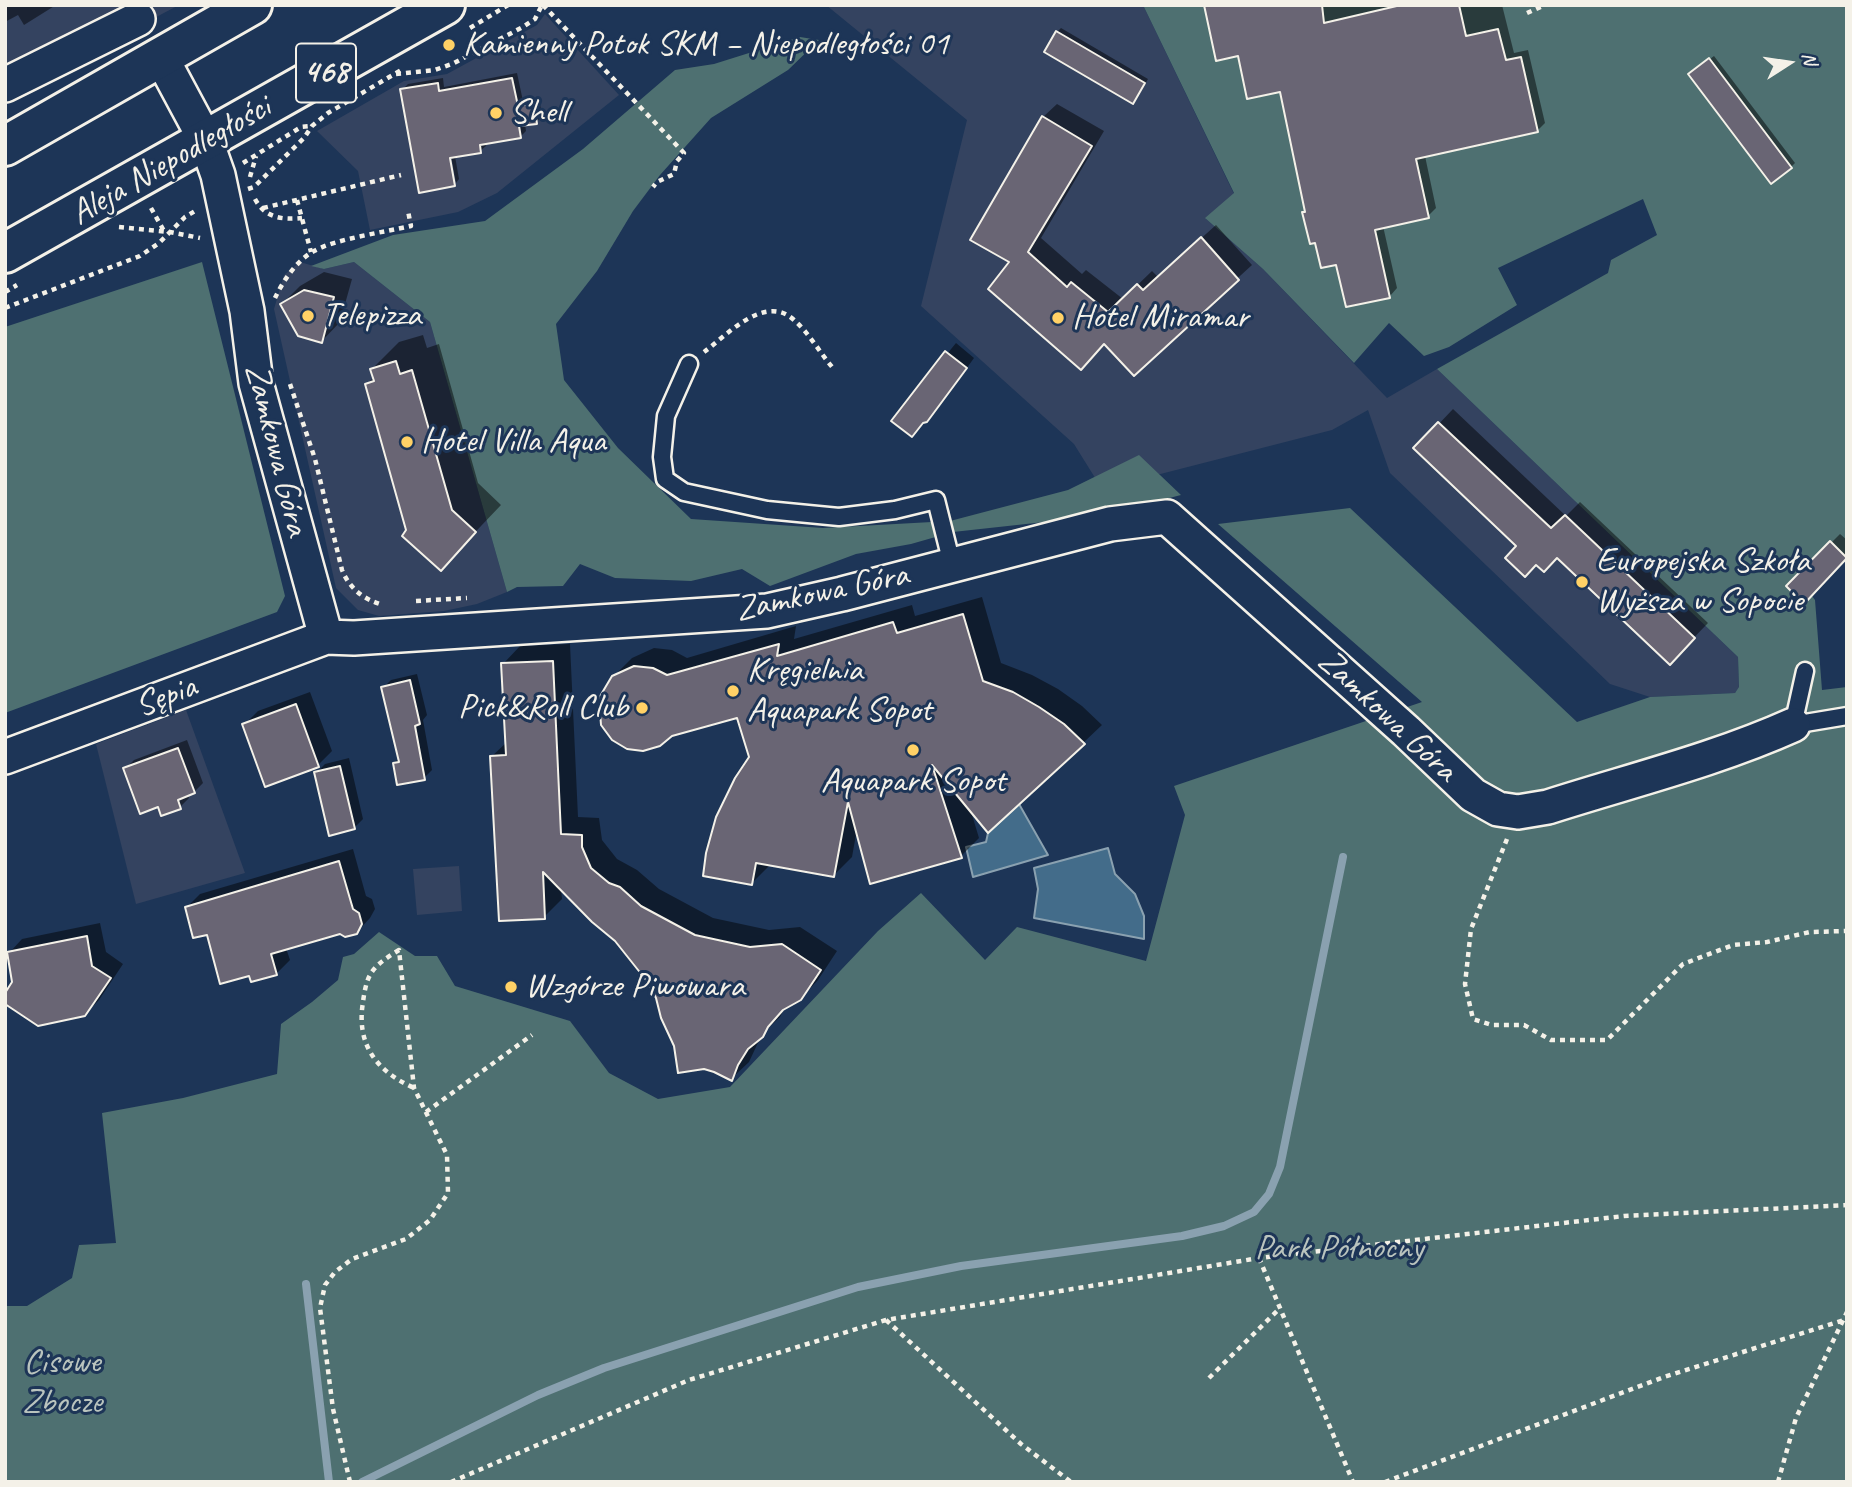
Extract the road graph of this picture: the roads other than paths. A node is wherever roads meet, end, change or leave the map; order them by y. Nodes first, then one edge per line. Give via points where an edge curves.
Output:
1 (252, 5) edge
2 (445, 5) edge
3 (138, 19) dead end
4 (161, 57) junction
5 (5, 85) edge
6 (206, 141) junction
7 (5, 146) edge
8 (5, 253) edge
9 (690, 364) road end
10 (952, 564) junction
11 (326, 637) junction
12 (1805, 671) dead end
13 (1847, 716) edge
14 (1794, 725) junction
15 (5, 757) edge

1 - 4 main road
2 - 6 main road, Aleja Niepodległości / 468
3 - 5 street
4 - 6 street, Zamkowa Góra
4 - 7 main road
6 - 8 main road, Aleja Niepodległości / 468
6 - 11 street, Zamkowa Góra via 237,193 256,383
9 - 10 lane via 666,416 664,479 684,492 767,510 839,517 936,500
10 - 11 street, Zamkowa Góra via 766,611
10 - 14 street, Zamkowa Góra via 1110,524 1167,517 1473,796 1498,809 1518,812 1548,807
11 - 15 street, Sępia
12 - 14 lane
13 - 14 lane

